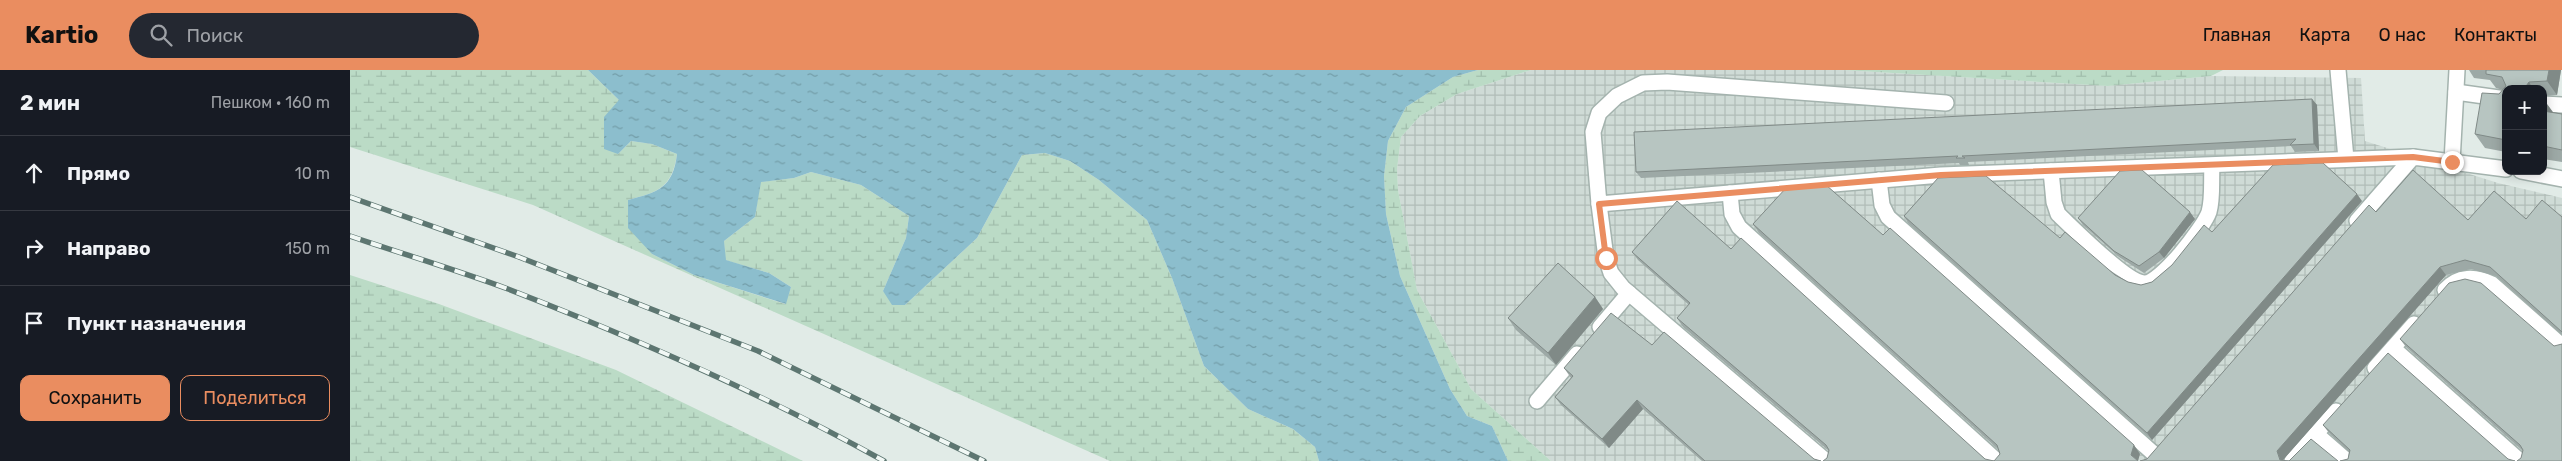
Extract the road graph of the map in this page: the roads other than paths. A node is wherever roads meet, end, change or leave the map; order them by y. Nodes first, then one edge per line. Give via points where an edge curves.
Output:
1 (2338, 70) edge
2 (2457, 70) edge
3 (2456, 92) junction
4 (2502, 98) edge
5 (1946, 102) dead end
6 (2547, 104) edge
7 (2562, 105) edge
8 (2413, 157) junction
9 (2346, 159) junction
10 (2452, 162) junction
11 (2212, 166) junction
12 (2502, 168) edge
13 (2051, 171) junction
14 (2542, 175) edge
15 (2562, 179) edge
16 (1879, 180) junction
17 (1730, 193) junction
18 (1599, 204) junction
19 (2348, 231) edge
20 (1629, 293) junction
21 (2437, 298) edge
22 (2424, 312) edge
23 (2562, 346) edge
24 (2393, 348) junction
25 (2367, 376) edge
26 (2348, 398) edge
27 (1537, 401) dead end
28 (2316, 434) junction
29 (2166, 438) edge
30 (2150, 457) edge
31 (1826, 461) edge
32 (1997, 461) edge
33 (2292, 461) edge
34 (2346, 461) edge
35 (2520, 461) edge

1 - 9 lane
2 - 3 lane
3 - 4 lane
3 - 10 lane
5 - 18 lane via 1667,82 1643,83 1617,96 1599,112 1593,132
6 - 7 lane
8 - 9 lane
8 - 10 lane
8 - 19 lane
9 - 11 lane
10 - 12 lane
11 - 13 lane
11 - 13 lane via 2209,211 2202,227 2157,278 2144,283 2127,277 2058,214
13 - 16 lane
14 - 15 lane
16 - 17 lane
16 - 30 lane via 1882,206 1888,217
17 - 18 lane
17 - 32 lane via 1732,214 1739,228
18 - 20 lane via 1611,273
20 - 27 lane
20 - 31 lane
21 - 23 lane via 2450,284 2479,277 2492,284
22 - 24 lane
24 - 25 lane
24 - 35 lane
26 - 28 lane
28 - 33 lane
28 - 34 lane
29 - 30 lane

